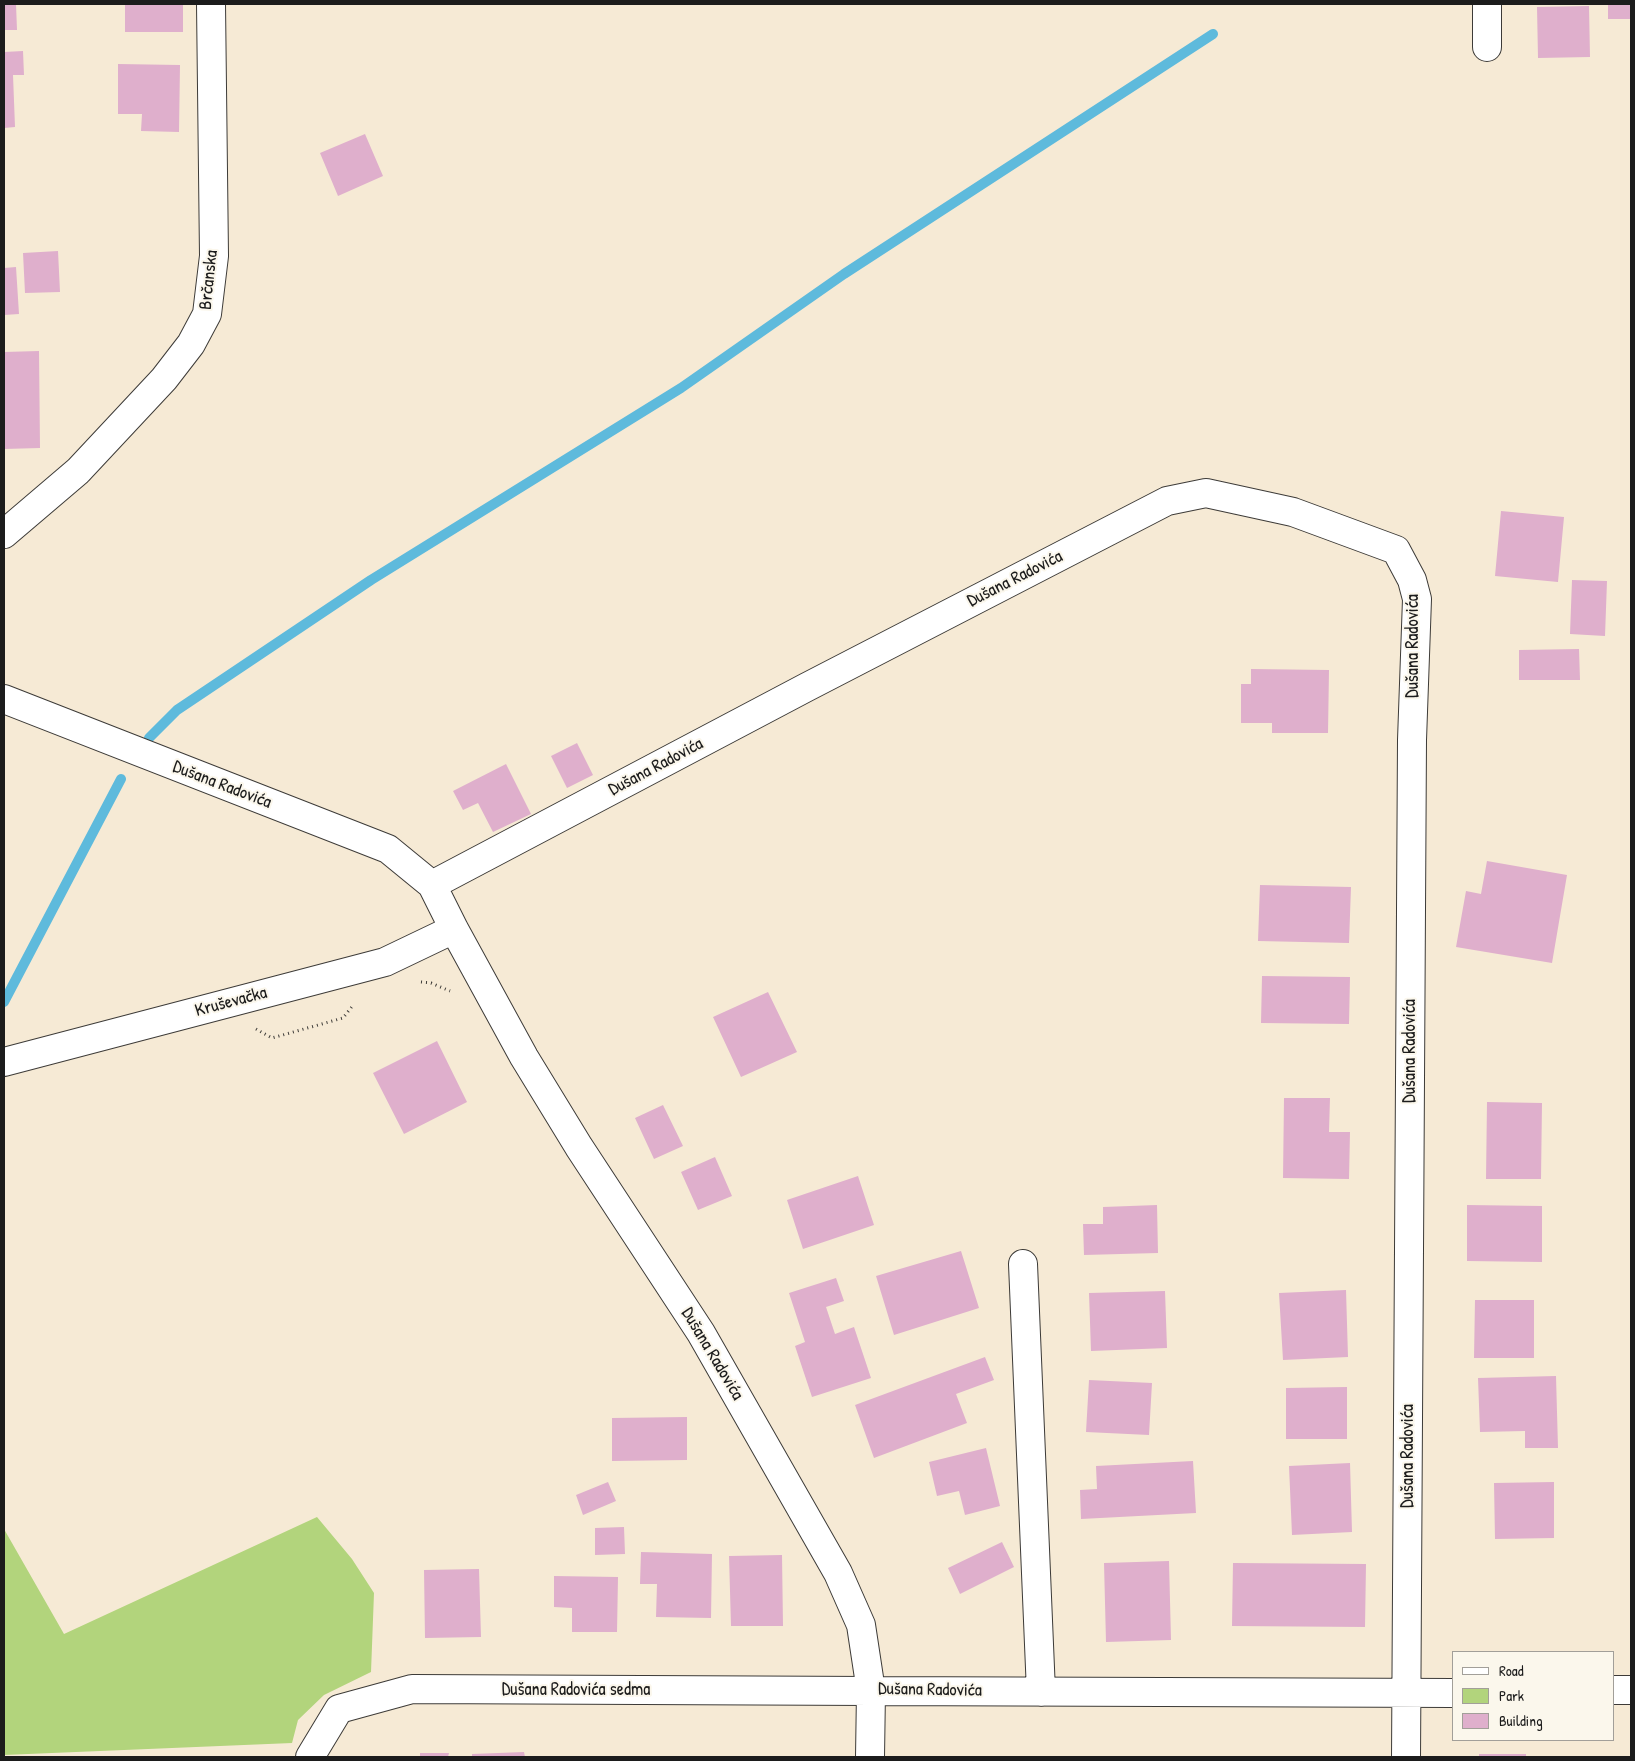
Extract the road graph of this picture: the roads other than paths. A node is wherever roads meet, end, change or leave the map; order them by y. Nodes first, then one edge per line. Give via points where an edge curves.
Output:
1 (211, 4) edge
2 (1487, 4) edge
3 (1487, 47) dead end
4 (4, 534) edge
5 (4, 699) edge
6 (432, 885) junction
7 (454, 929) junction
8 (4, 1062) edge
9 (1023, 1264) dead end
10 (1615, 1690) edge
11 (1631, 1690) edge
12 (871, 1692) junction
13 (1041, 1692) junction
14 (1452, 1693) edge
15 (1406, 1694) junction
16 (310, 1757) edge
17 (870, 1757) edge
18 (1406, 1757) edge

1 - 4 street, Brčanska via 214,256 207,314 191,344 164,380 78,471
2 - 3 street
5 - 6 street, Dušana Radovića via 388,849
6 - 7 street, Dušana Radovića
6 - 15 street, Dušana Radovića via 1166,501 1206,493 1293,512 1396,550 1412,580 1417,599 1412,750
7 - 8 street, Kruševačka via 385,962
7 - 12 street, Dušana Radovića via 524,1057 579,1147 701,1333 838,1574 860,1625
9 - 13 street
10 - 11 street
12 - 13 street, Dušana Radovića
12 - 16 street, Dušana Radovića sedma via 412,1690 339,1710
12 - 17 street
13 - 15 street, Dušana Radovića
14 - 15 street, Dušana Radovića
15 - 18 street

